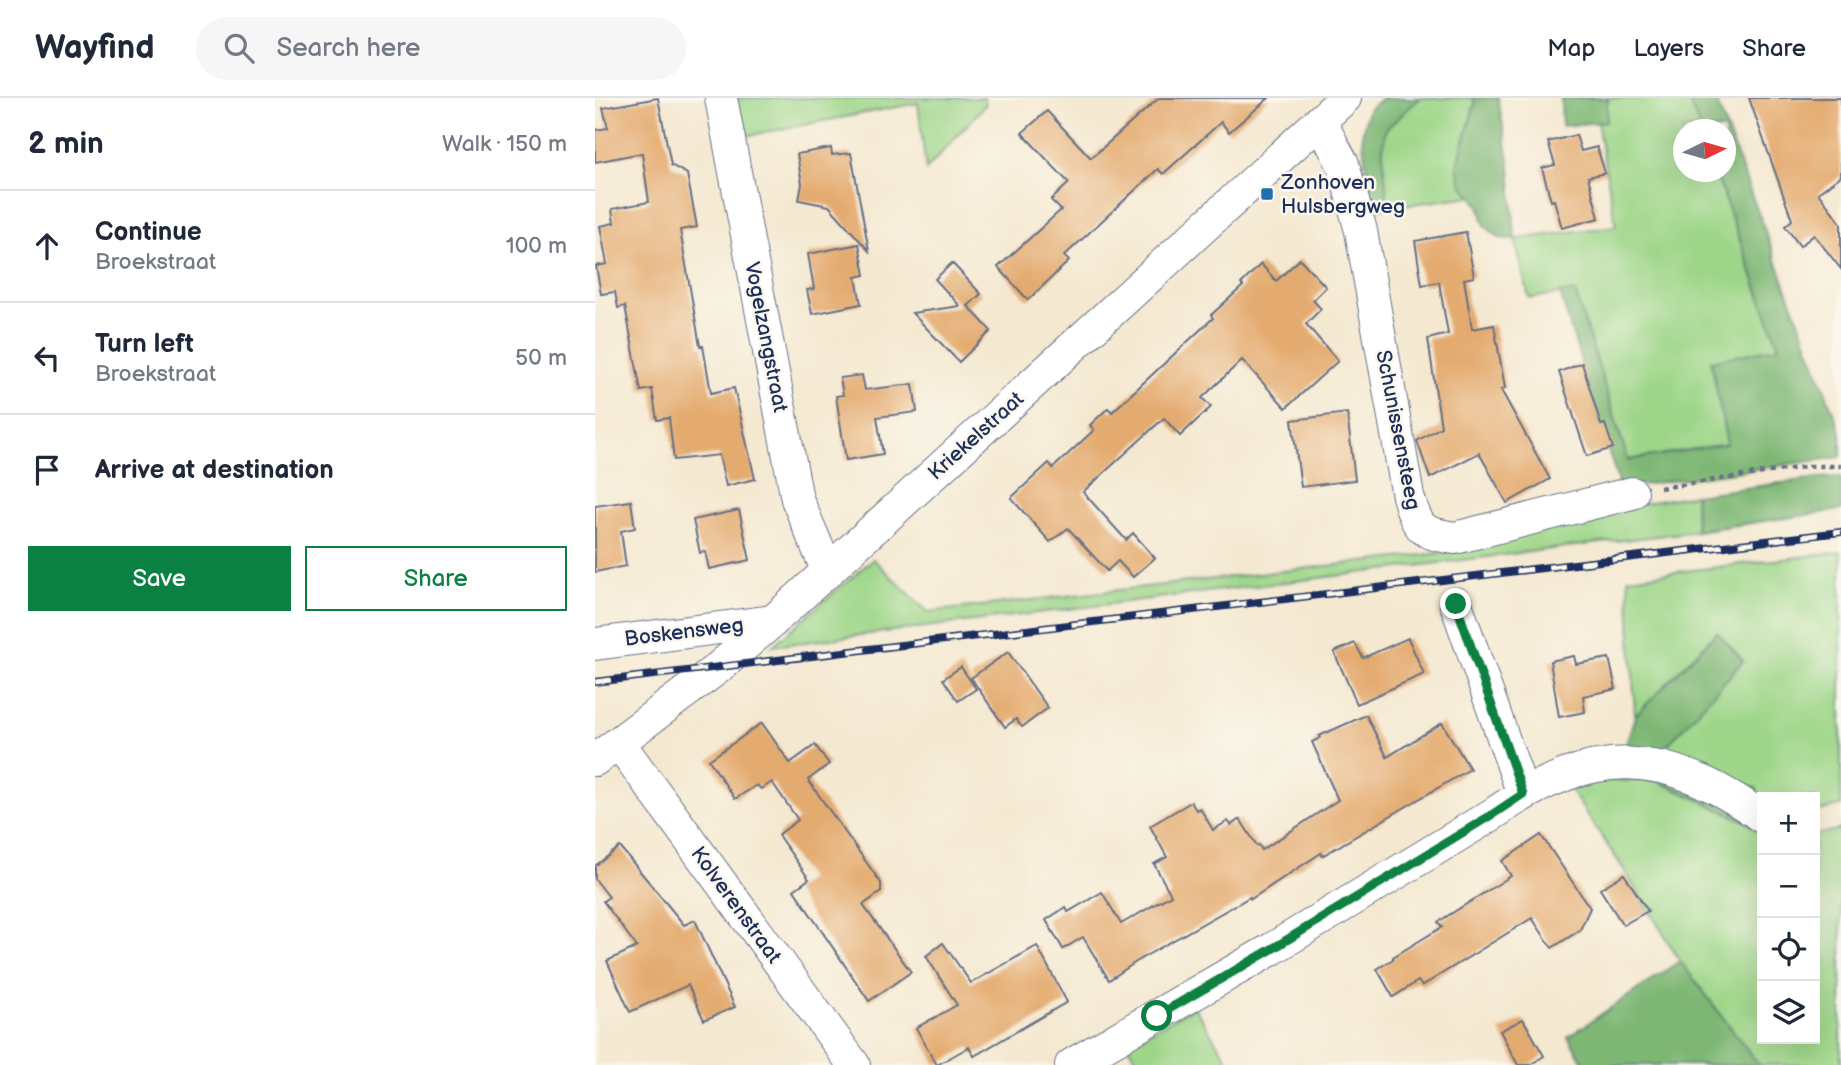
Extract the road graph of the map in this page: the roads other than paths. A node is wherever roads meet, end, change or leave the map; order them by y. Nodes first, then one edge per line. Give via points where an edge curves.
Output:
1 (721, 98) edge
2 (1345, 98) edge
3 (1320, 121) junction
4 (1632, 493) road end
5 (828, 572) junction
6 (1456, 604) dead end
7 (773, 621) junction
8 (595, 644) edge
9 (607, 751) edge
10 (1523, 794) junction
11 (1757, 814) edge
12 (854, 1065) edge
13 (1071, 1065) edge

1 - 5 street, Vogelzangstraat via 797,499
2 - 3 street, Kriekelstraat
3 - 4 street, Schunissensteeg via 1342,164 1361,231 1416,522 1431,534 1455,538
3 - 5 street, Kriekelstraat
5 - 7 street, Kriekelstraat
6 - 10 street
7 - 8 street, Boskensweg
7 - 9 street, Kriekelstraat
9 - 12 street, Kolverenstraat
10 - 11 street via 1568,772 1624,763 1654,764 1720,789
10 - 13 street via 1272,949

